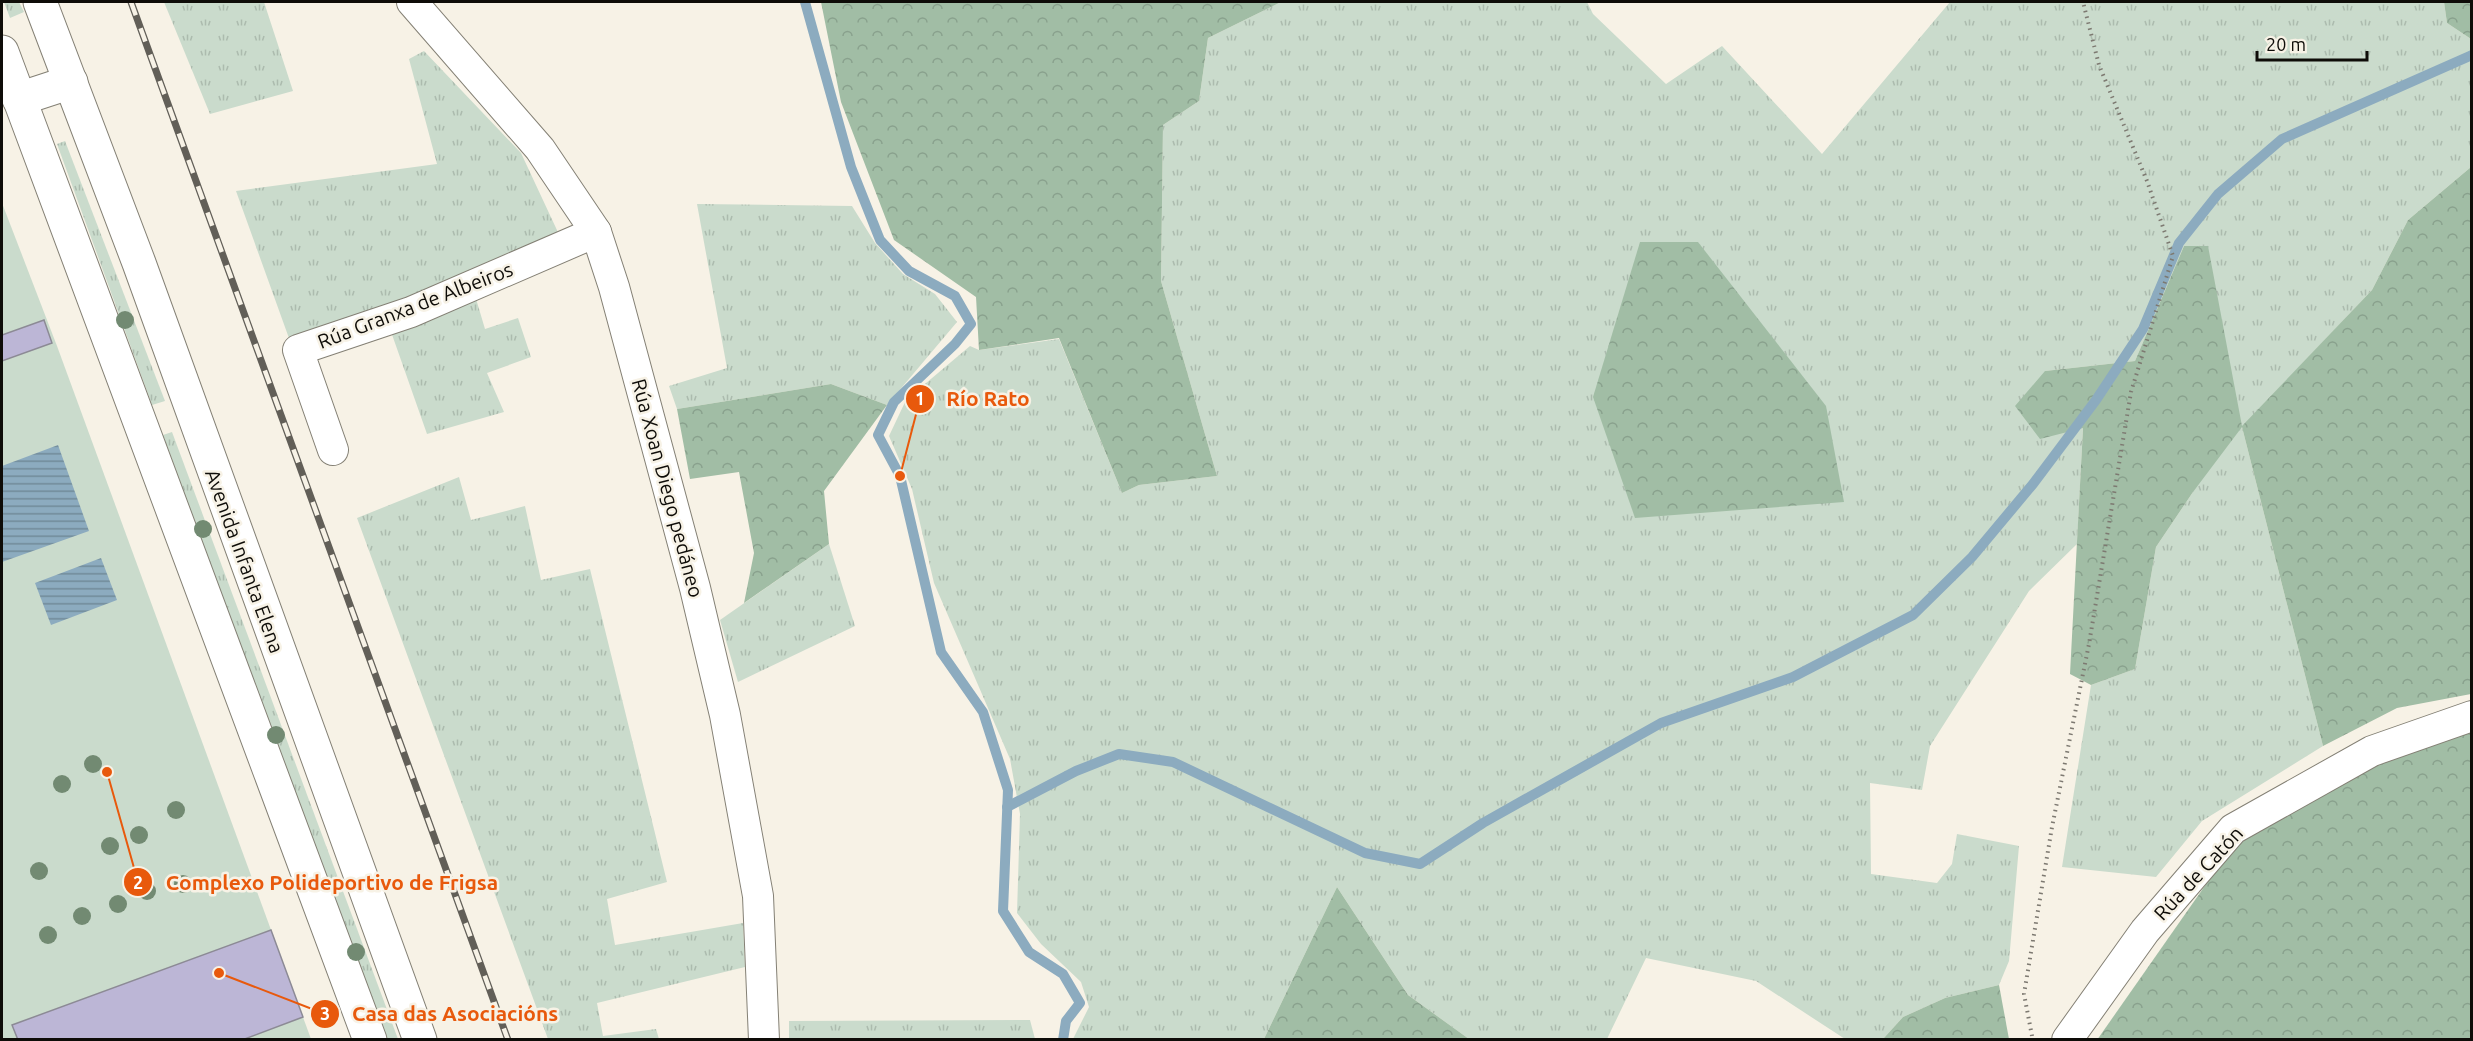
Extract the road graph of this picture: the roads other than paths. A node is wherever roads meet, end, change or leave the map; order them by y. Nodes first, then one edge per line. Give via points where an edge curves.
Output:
1 (40, 2) edge
2 (412, 2) edge
3 (2, 52) edge
4 (71, 82) junction
5 (19, 99) junction
6 (596, 232) junction
7 (333, 450) dead end
8 (2472, 716) edge
9 (370, 1040) edge
10 (420, 1040) edge
11 (764, 1040) edge
12 (2067, 1040) edge

1 - 4 street, Avenida Infanta Elena
2 - 6 street, Rúa Xoan Diego pedáneo via 540,149
3 - 5 street
4 - 5 street
4 - 10 street, Avenida Infanta Elena
5 - 9 street
6 - 7 street, Rúa Granxa de Albeiros via 411,312 298,350
6 - 11 street, Rúa Xoan Diego pedáneo via 658,449 725,715 758,896
8 - 12 street, Rúa de Catón via 2372,751 2233,829 2145,932

